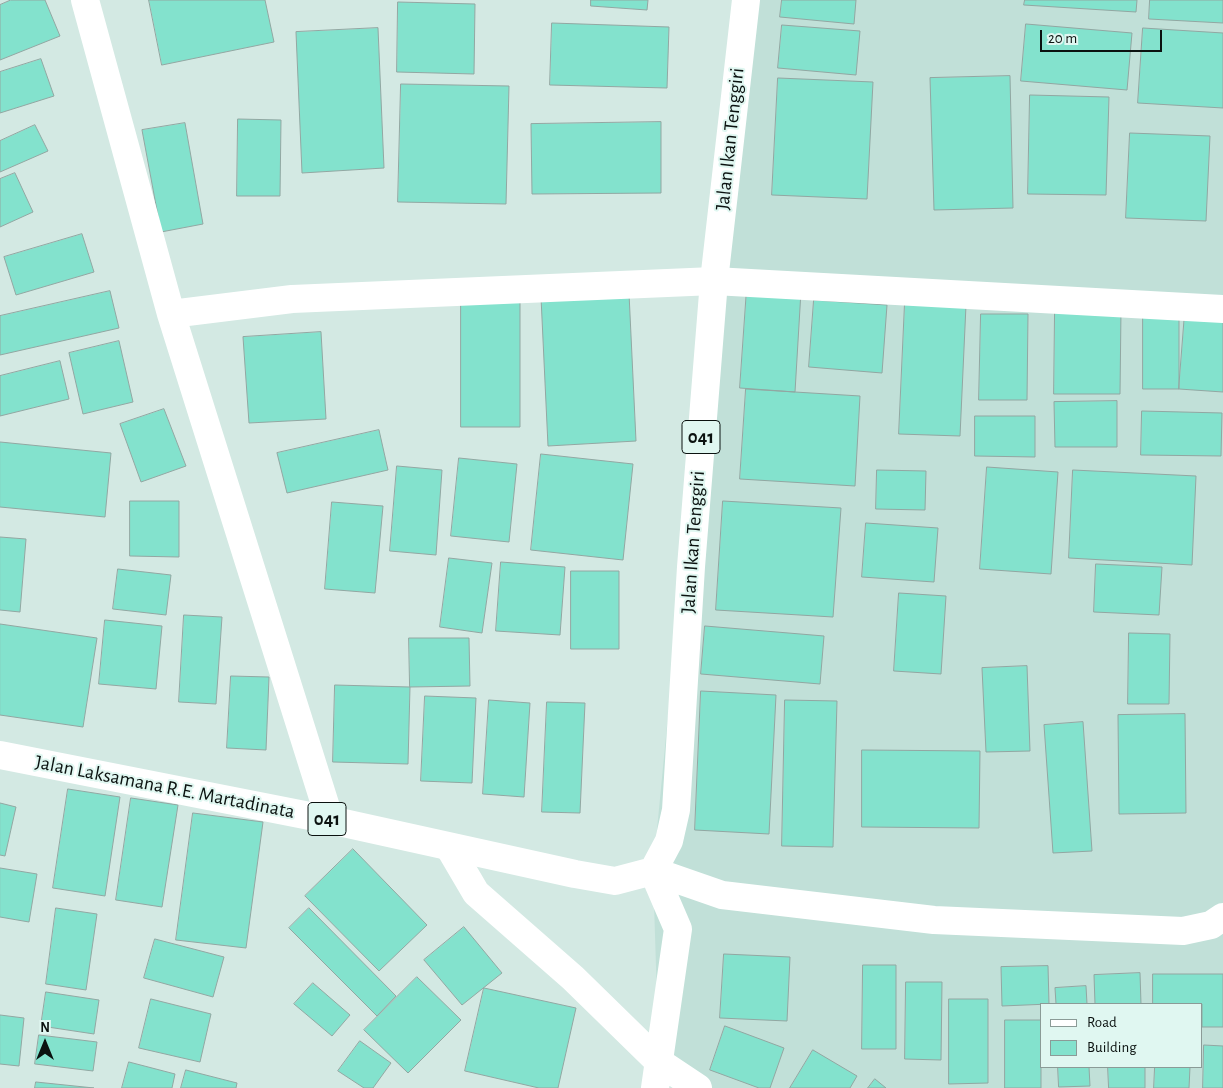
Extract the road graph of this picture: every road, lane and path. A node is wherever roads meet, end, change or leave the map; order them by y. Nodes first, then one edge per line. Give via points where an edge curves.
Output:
1 (85, 0) edge
2 (746, 0) edge
3 (714, 281) junction
4 (1223, 309) edge
5 (171, 314) junction
6 (0, 754) edge
7 (330, 820) junction
8 (449, 847) junction
9 (653, 871) junction
10 (1223, 918) edge
11 (657, 1075) edge
12 (698, 1088) edge

1 - 5 street
2 - 3 street, Jalan Ikan Tenggiri / 041
3 - 4 street
3 - 5 street via 292,299
3 - 9 street, Jalan Ikan Tenggiri / 041 via 690,567 676,810 669,841
5 - 7 street
6 - 7 street, Jalan Laksamana R.E. Martadinata / 041
7 - 8 street, Jalan Laksamana R.E. Martadinata / 041
8 - 9 street, Jalan Laksamana R.E. Martadinata / 041 via 615,881
8 - 11 street via 476,893 573,978
9 - 10 street via 722,895 934,920 1183,931 1211,925
9 - 11 street via 678,929
11 - 12 street

